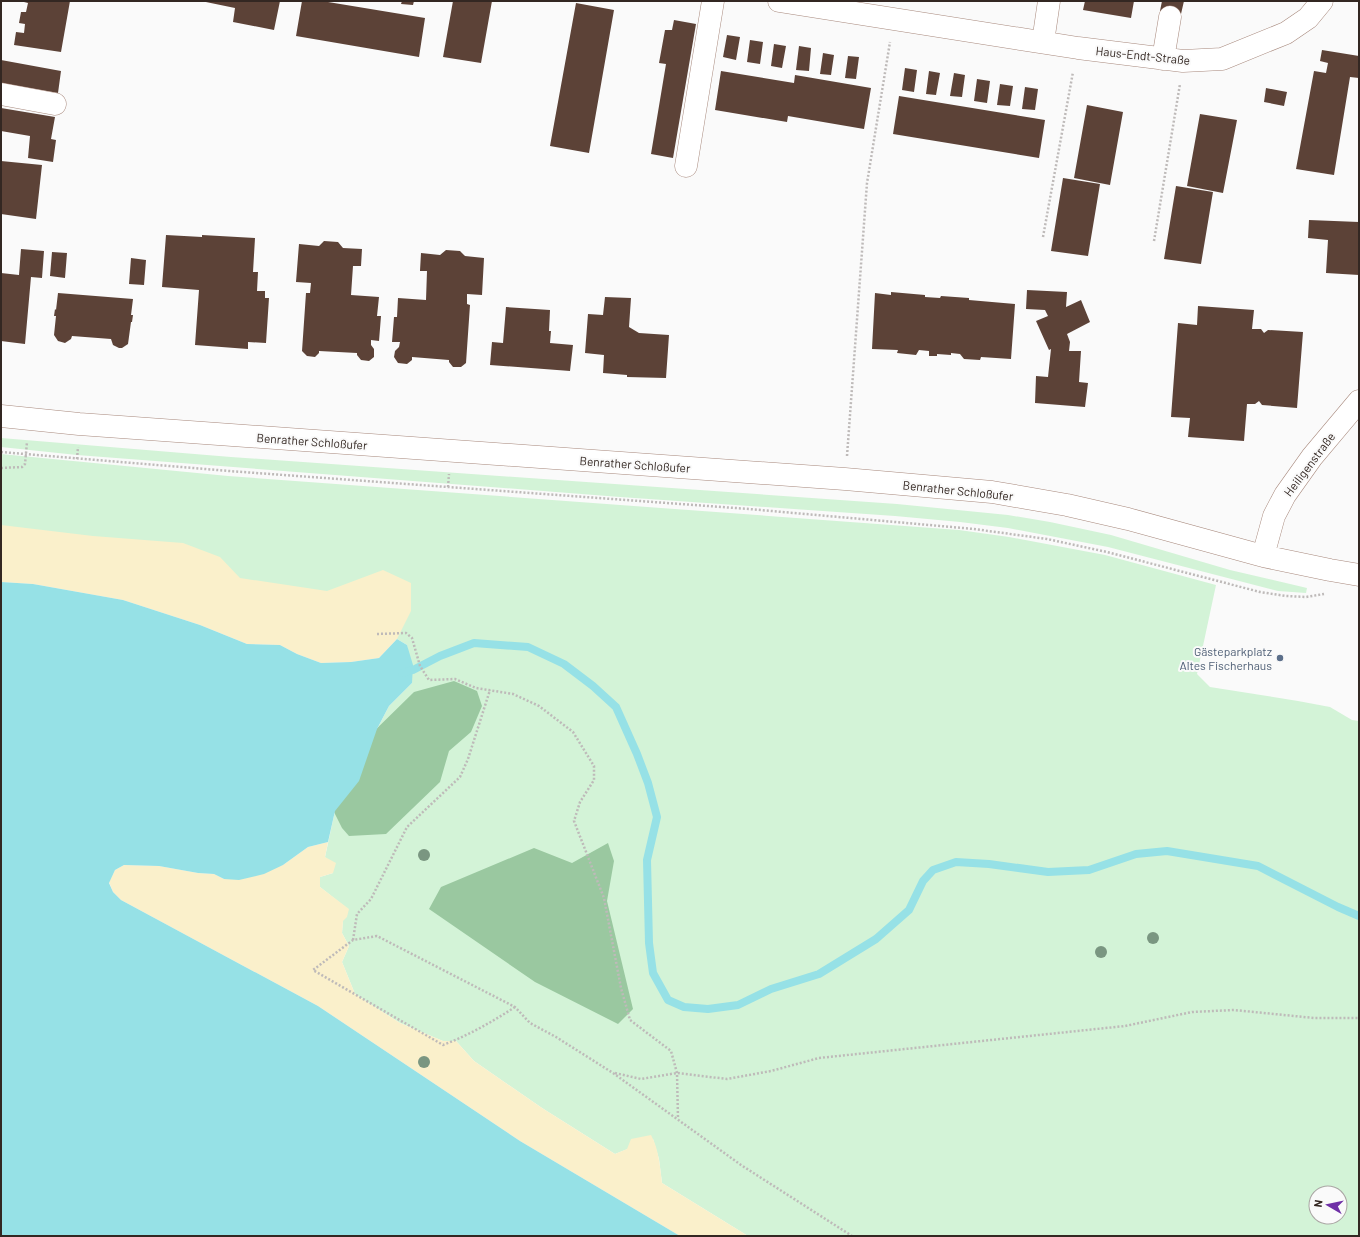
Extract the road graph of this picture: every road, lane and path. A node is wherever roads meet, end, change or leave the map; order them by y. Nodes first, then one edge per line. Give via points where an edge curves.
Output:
1 (714, 1) edge
2 (778, 1) edge
3 (1050, 1) edge
4 (1322, 1) edge
5 (805, 3) edge
6 (1170, 17) dead end
7 (894, 19) junction
8 (1043, 42) junction
9 (1078, 48) junction
10 (1173, 60) junction
11 (1, 94) edge
12 (55, 104) dead end
13 (686, 166) dead end
14 (1043, 237) dead end
15 (1154, 241) dead end
16 (1359, 401) edge
17 (1, 416) edge
18 (29, 419) junction
19 (1, 452) edge
20 (26, 454) junction
21 (1, 468) edge
22 (845, 479) junction
23 (1263, 556) junction
24 (1359, 575) edge
25 (1325, 594) dead end
26 (378, 634) dead end
27 (490, 690) junction
28 (353, 940) junction
29 (515, 1007) junction
30 (1359, 1018) edge
31 (613, 1072) junction
32 (676, 1073) junction
33 (678, 1120) junction
34 (852, 1236) edge

1 - 13 street
2 - 5 street, Haus-Endt-Straße
3 - 8 street
4 - 10 street, Haus-Endt-Straße via 1308,18 1286,33 1222,59
5 - 7 street, Haus-Endt-Straße
6 - 10 street
7 - 8 street, Haus-Endt-Straße
7 - 22 path via 867,183
8 - 9 street, Haus-Endt-Straße
9 - 10 street, Haus-Endt-Straße
9 - 14 path
10 - 15 path
11 - 12 street
16 - 23 street, Heiligenstraße via 1284,494 1274,516
17 - 18 street, Benrather Schloßufer
18 - 20 path
18 - 22 street, Benrather Schloßufer
19 - 20 path
20 - 21 path via 25,464 22,466
20 - 25 path via 749,509 974,529 1092,548 1266,593 1306,597
22 - 23 street, Benrather Schloßufer via 992,492 1067,505
23 - 24 street, Benrather Schloßufer
26 - 27 path via 406,633 412,638 420,666 429,680 455,679 476,688
27 - 28 path via 460,777 408,827 371,899 357,914
27 - 32 path via 513,694 540,706 572,732 594,766 594,780 580,802 574,821 604,898 621,988 630,1020 671,1051
28 - 29 path via 377,936
28 - 29 path via 313,970 443,1045 493,1022
29 - 31 path via 530,1023
30 - 32 path via 1314,1018 1234,1010 1192,1012 1125,1026 819,1058 727,1079
31 - 32 path via 641,1079
31 - 33 path
32 - 33 path
33 - 34 path via 741,1165

